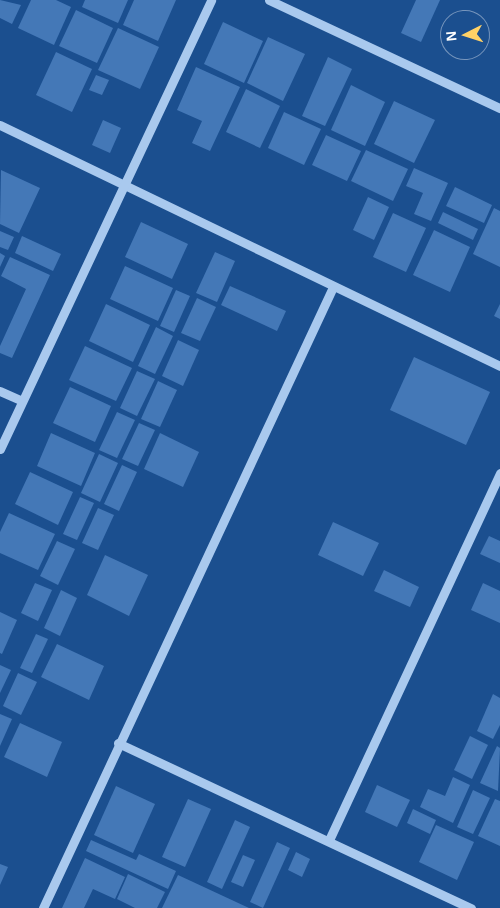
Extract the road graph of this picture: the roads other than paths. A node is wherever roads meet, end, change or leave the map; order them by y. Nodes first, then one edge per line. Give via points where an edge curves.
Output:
1 (210, 0) edge
2 (269, 0) edge
3 (500, 108) edge
4 (0, 125) edge
5 (124, 184) junction
6 (333, 287) junction
7 (500, 366) edge
8 (0, 391) edge
9 (22, 402) junction
10 (0, 449) edge
11 (500, 473) edge
12 (118, 743) junction
13 (329, 840) junction
14 (43, 908) edge
15 (471, 908) edge

1 - 5 street
2 - 3 street
4 - 5 street
5 - 6 street
5 - 9 street
6 - 7 street
6 - 12 street
8 - 9 street
9 - 10 street
11 - 13 street
12 - 13 street
12 - 14 street
13 - 15 street

